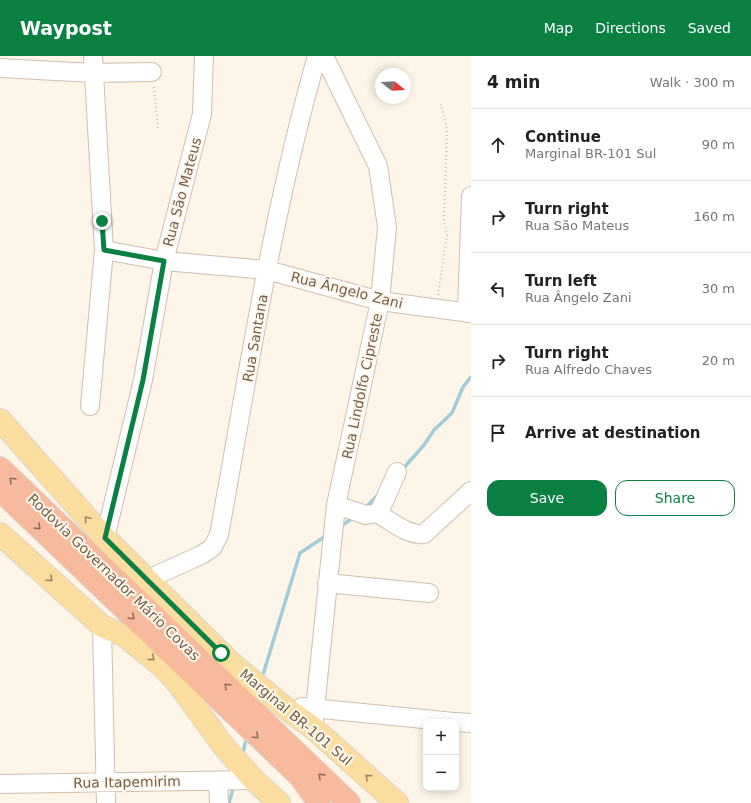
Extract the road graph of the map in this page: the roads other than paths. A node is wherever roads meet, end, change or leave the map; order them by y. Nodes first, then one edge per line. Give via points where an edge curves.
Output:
1 (204, 56) edge
2 (317, 56) edge
3 (324, 56) edge
4 (93, 64) edge
5 (0, 68) edge
6 (152, 72) road end
7 (471, 196) edge
8 (104, 250) junction
9 (164, 261) junction
10 (267, 270) junction
11 (380, 301) junction
12 (469, 313) edge
13 (90, 406) dead end
14 (0, 420) edge
15 (0, 468) edge
16 (397, 472) dead end
17 (0, 490) edge
18 (471, 492) edge
19 (336, 505) junction
20 (377, 513) junction
21 (0, 534) edge
22 (105, 538) junction
23 (146, 580) junction
24 (327, 583) junction
25 (429, 593) dead end
26 (102, 626) junction
27 (313, 718) junction
28 (423, 720) edge
29 (459, 722) edge
30 (471, 723) edge
31 (299, 775) junction
32 (254, 780) junction
33 (218, 781) junction
34 (106, 783) junction
35 (0, 784) edge
36 (106, 803) edge
37 (218, 803) edge
38 (279, 803) edge
39 (319, 803) edge
40 (327, 803) edge
41 (349, 803) edge
42 (397, 803) edge

1 - 9 street, Rua São Mateus via 202,114
2 - 10 street, Rua Santana via 298,122
3 - 11 street, Rua Lindolfo Cipreste via 378,166 387,227
4 - 5 street
4 - 6 street
4 - 8 street
7 - 12 street
8 - 9 street, Rua Ângelo Zani
8 - 13 street
9 - 10 street, Rua Ângelo Zani
9 - 22 street, Rua São Mateus via 143,380
10 - 11 street, Rua Ângelo Zani
10 - 23 street, Rua Santana via 219,535 212,548 201,555
11 - 12 street, Rua Ângelo Zani
11 - 19 street, Rua Lindolfo Cipreste
22 -> 14 main road, Marginal BR-101 Sul
41 -> 15 highway, Rodovia Governador Mário Covas
16 - 20 street
17 -> 31 highway, Rodovia Governador Mário Covas
18 - 20 street via 424,534 410,532
19 - 20 street via 366,515
19 - 24 street, Rua Lindolfo Cipreste
21 -> 26 main road
22 - 23 main road, Marginal BR-101 Sul
23 - 27 main road, Marginal BR-101 Sul via 230,662 284,707
24 - 25 street
24 - 27 street, Rua Lindolfo Cipreste
26 -> 32 main road via 125,636 163,667 225,748
26 - 34 street
27 - 28 street
42 -> 27 main road, Marginal BR-101 Sul
29 - 30 street
31 - 39 highway
31 - 40 highway, Rodovia Governador Mário Covas
32 - 33 street, Rua Itapemirim
32 - 38 main road
33 - 34 street, Rua Itapemirim
33 - 37 street
34 - 35 street, Rua Itapemirim
34 - 36 street

